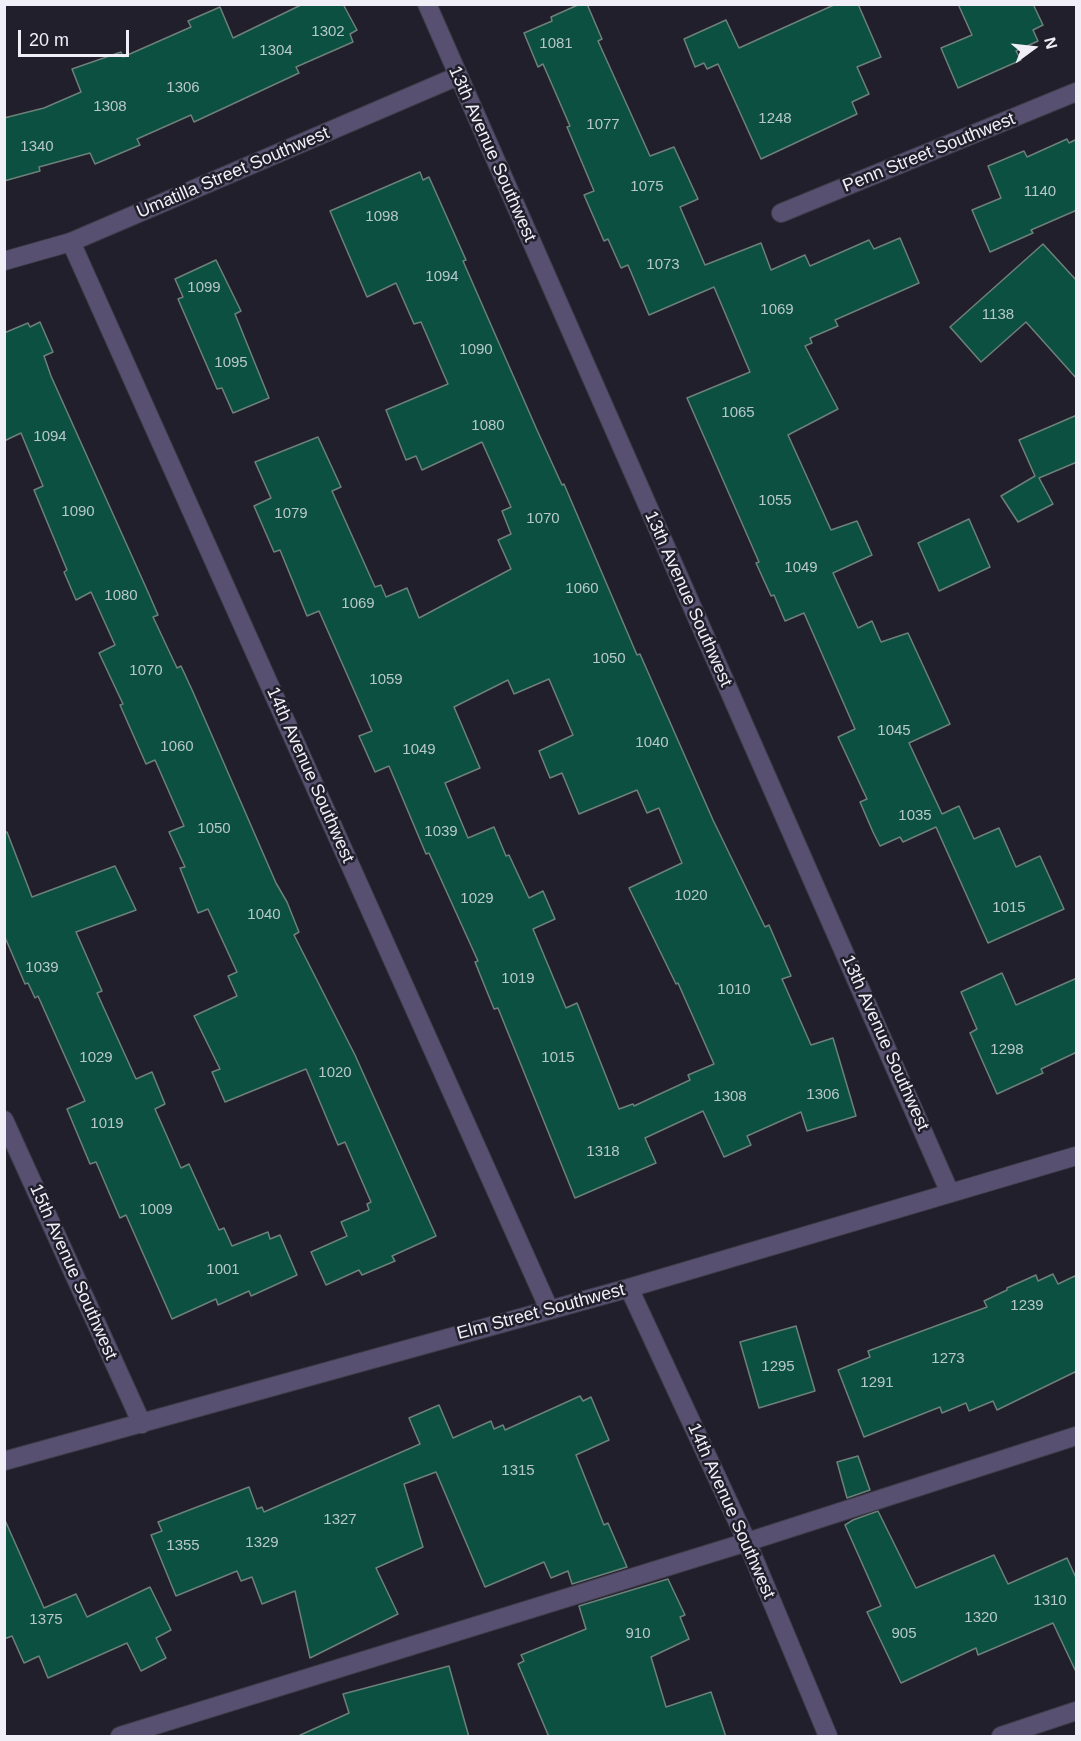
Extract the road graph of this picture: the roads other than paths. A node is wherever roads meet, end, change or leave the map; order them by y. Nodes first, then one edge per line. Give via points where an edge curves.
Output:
1 (427, 4) edge
2 (458, 76) junction
3 (1077, 92) edge
4 (781, 213) dead end
5 (71, 242) junction
6 (4, 261) edge
7 (4, 1120) edge
8 (1077, 1156) edge
9 (951, 1193) junction
10 (629, 1288) junction
11 (549, 1309) junction
12 (142, 1424) junction
13 (1077, 1436) edge
14 (4, 1461) edge
15 (747, 1542) junction
16 (1077, 1712) edge
17 (120, 1737) edge
18 (828, 1737) edge
19 (1001, 1737) edge

1 - 2 street, 13th Avenue Southwest
2 - 5 street, Umatilla Street Southwest
2 - 9 street, 13th Avenue Southwest
3 - 4 street, Penn Street Southwest
5 - 6 street, Umatilla Street Southwest
5 - 11 street, 14th Avenue Southwest
7 - 12 street, 15th Avenue Southwest
8 - 9 street, Elm Street Southwest
9 - 10 street, Elm Street Southwest
10 - 11 street, Elm Street Southwest
10 - 15 street, 14th Avenue Southwest
11 - 12 street, Elm Street Southwest
12 - 14 street, Elm Street Southwest
13 - 15 street
15 - 17 street
15 - 18 street, 14th Avenue Southwest
16 - 19 street

